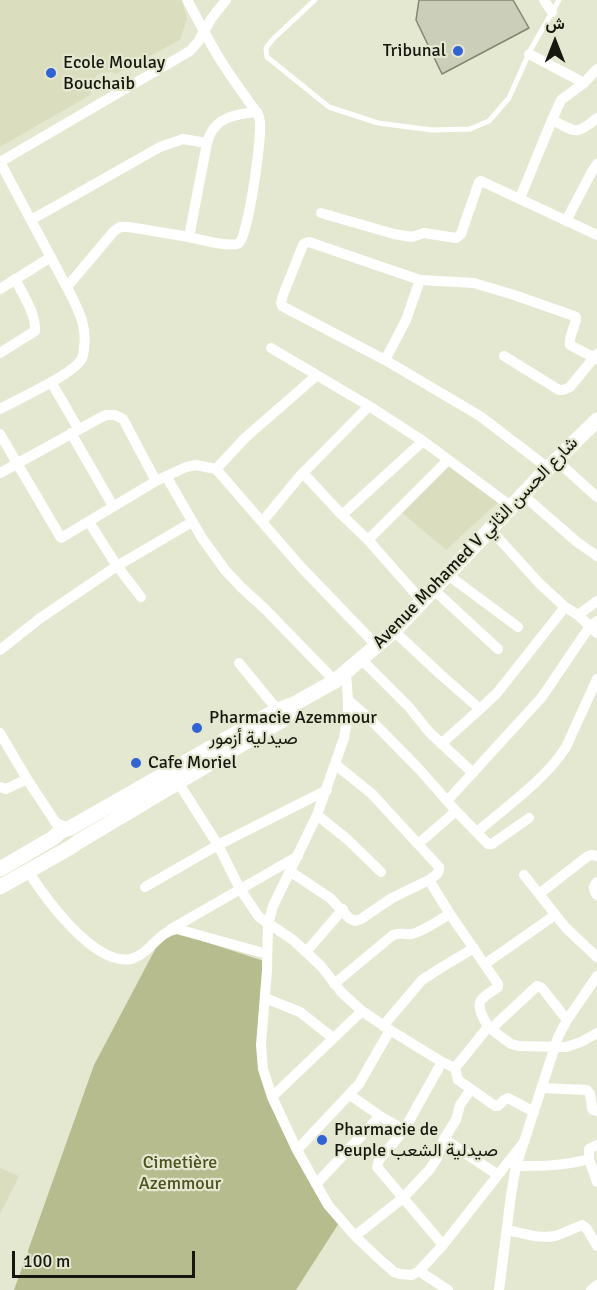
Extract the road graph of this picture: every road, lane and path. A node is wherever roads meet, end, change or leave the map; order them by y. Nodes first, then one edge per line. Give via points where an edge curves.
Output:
1 (187, 0) edge
2 (214, 0) edge
3 (226, 0) edge
4 (315, 0) edge
5 (544, 0) edge
6 (559, 0) edge
7 (552, 12) junction
8 (211, 19) junction
9 (205, 31) junction
10 (529, 54) junction
11 (597, 69) edge
12 (584, 83) junction
13 (256, 112) junction
14 (597, 118) edge
15 (552, 120) junction
16 (207, 143) junction
17 (0, 162) edge
18 (597, 164) edge
19 (520, 198) junction
20 (321, 213) dead end
21 (31, 220) junction
22 (566, 221) junction
23 (597, 235) edge
24 (189, 237) junction
25 (51, 257) junction
26 (15, 279) junction
27 (420, 280) junction
28 (67, 287) junction
29 (0, 289) edge
30 (271, 348) dead end
31 (0, 353) edge
32 (504, 356) dead end
33 (596, 357) edge
34 (385, 360) junction
35 (316, 375) junction
36 (51, 382) junction
37 (369, 406) junction
38 (0, 409) edge
39 (597, 420) edge
40 (74, 431) junction
41 (0, 434) edge
42 (423, 441) junction
43 (448, 460) junction
44 (17, 463) junction
45 (552, 464) junction
46 (216, 469) junction
47 (0, 473) edge
48 (303, 473) junction
49 (161, 479) junction
50 (524, 495) junction
51 (597, 497) edge
52 (113, 506) junction
53 (512, 507) junction
54 (342, 515) junction
55 (89, 522) junction
56 (192, 522) junction
57 (262, 522) junction
58 (491, 530) junction
59 (368, 540) junction
60 (597, 556) edge
61 (117, 566) junction
62 (448, 575) junction
63 (434, 590) junction
64 (141, 597) dead end
65 (597, 601) edge
66 (422, 602) junction
67 (565, 607) junction
68 (578, 615) junction
69 (518, 627) dead end
70 (595, 627) edge
71 (394, 631) junction
72 (377, 646) junction
73 (498, 649) dead end
74 (0, 650) edge
75 (361, 659) junction
76 (239, 663) dead end
77 (341, 677) junction
78 (597, 679) edge
79 (348, 700) junction
80 (480, 709) junction
81 (280, 714) junction
82 (0, 733) edge
83 (441, 744) junction
84 (335, 764) junction
85 (473, 772) junction
86 (174, 776) junction
87 (27, 779) junction
88 (0, 788) edge
89 (327, 790) junction
90 (447, 801) junction
91 (456, 811) junction
92 (317, 815) junction
93 (529, 818) dead end
94 (60, 830) junction
95 (477, 832) junction
96 (78, 842) junction
97 (418, 844) junction
98 (218, 845) junction
99 (62, 852) junction
100 (298, 856) junction
101 (597, 856) edge
102 (0, 868) edge
103 (28, 871) junction
104 (291, 872) junction
105 (381, 872) dead end
106 (524, 875) dead end
107 (429, 880) junction
108 (597, 882) edge
109 (145, 886) dead end
110 (0, 887) edge
111 (240, 889) junction
112 (539, 894) junction
113 (597, 895) edge
114 (343, 909) junction
115 (450, 914) junction
116 (555, 915) junction
117 (268, 925) junction
118 (171, 930) junction
119 (474, 948) junction
120 (306, 952) junction
121 (267, 954) junction
122 (597, 957) edge
123 (485, 964) junction
124 (597, 976) edge
125 (334, 984) junction
126 (265, 998) junction
127 (362, 1011) junction
128 (567, 1020) junction
129 (386, 1028) junction
130 (489, 1028) junction
131 (597, 1033) edge
132 (333, 1038) junction
133 (554, 1047) junction
134 (442, 1062) junction
135 (455, 1068) junction
136 (542, 1088) junction
137 (471, 1089) junction
138 (350, 1095) junction
139 (272, 1097) junction
140 (597, 1111) edge
141 (534, 1112) junction
142 (380, 1116) junction
143 (404, 1130) junction
144 (444, 1139) junction
145 (524, 1142) junction
146 (597, 1145) edge
147 (297, 1149) junction
148 (589, 1159) junction
149 (516, 1166) junction
150 (498, 1175) junction
151 (597, 1182) edge
152 (316, 1184) junction
153 (403, 1198) junction
154 (507, 1230) junction
155 (355, 1236) junction
156 (443, 1245) junction
157 (597, 1246) edge
158 (419, 1271) junction
159 (597, 1285) edge
160 (448, 1290) edge
161 (499, 1290) edge
162 (591, 1290) edge

1 - 9 street
2 - 8 street
3 - 8 street
4 - 10 lane via 272,40 266,48 267,57 329,107 378,123 432,130 470,129 489,121 509,98
5 - 7 street
6 - 7 lane
7 - 10 lane
8 - 9 street
9 - 13 street via 222,64
9 - 17 street via 180,58
10 - 12 street
11 - 12 street
12 - 15 street via 561,100
13 - 16 street via 225,120 213,129
13 - 24 street via 261,119 261,134 242,239 228,244
14 - 15 street via 580,131
15 - 19 street
16 - 21 street via 183,139 160,147
16 - 24 street
17 - 21 street
18 - 22 street
19 - 20 street via 480,181 461,234 456,238 431,233 403,236
19 - 22 street
21 - 25 street
22 - 23 street
24 - 28 street via 120,227
25 - 26 street
25 - 28 street
26 - 29 street
26 - 31 street via 32,312 34,331
27 - 33 street via 474,283 574,316 570,345
27 - 34 street via 406,320
27 - 34 street via 309,242 303,245 281,305
28 - 36 street via 82,318 84,348 75,366
30 - 35 street
32 - 33 street via 559,390 570,387
34 - 45 street
35 - 37 street
35 - 46 street
36 - 38 street
36 - 40 street
37 - 42 street
37 - 48 street
39 - 45 main road, Avenue Mohamed V شارع الحسن الثاني
40 - 44 street
40 - 49 street via 115,414 123,419
40 - 52 street
41 - 44 street
42 - 43 street
42 - 54 street
43 - 53 street
43 - 59 street
44 - 47 street
44 - 55 street via 61,538
45 - 50 main road, Avenue Mohamed V شارع الحسن الثاني
45 - 51 street
46 - 49 street via 196,465
46 - 57 street
48 - 54 street
48 - 57 street
49 - 52 street
49 - 56 street
50 - 53 main road, Avenue Mohamed V شارع الحسن الثاني
50 - 60 street
52 - 55 street
53 - 58 main road, Avenue Mohamed V شارع الحسن الثاني
54 - 59 street
55 - 61 street
56 - 61 street
56 - 77 street via 241,587
57 - 72 street
58 - 62 main road, Avenue Mohamed V شارع الحسن الثاني
58 - 67 street
59 - 66 street
61 - 64 street
61 - 74 street
62 - 63 main road, Avenue Mohamed V شارع الحسن الثاني
62 - 69 street
63 - 66 main road, Avenue Mohamed V شارع الحسن الثاني
63 - 73 street
65 - 68 street
66 - 71 main road, Avenue Mohamed V شارع الحسن الثاني
67 - 68 street
67 - 80 street
68 - 70 street
70 - 85 street via 542,697
71 - 72 main road, Avenue Mohamed V شارع الحسن الثاني
71 - 80 street
72 - 75 main road, Avenue Mohamed V شارع الحسن الثاني
75 - 77 main road, Avenue Mohamed V شارع الحسن الثاني
75 - 83 street
76 - 81 street
77 - 79 street
77 - 81 main road, Avenue Mohamed V شارع الحسن الثاني
78 - 95 street via 560,756
79 - 84 street via 344,738
79 - 90 street
80 - 83 street
81 - 86 main road, Avenue Mohamed V شارع الحسن الثاني
82 - 87 street
83 - 85 street
84 - 89 street
84 - 97 street via 372,794
85 - 90 street
86 - 94 main road, Avenue Mohamed V شارع الحسن الثاني
86 - 96 main road, Avenue Mohamed V شارع الحسن الثاني
86 - 98 street
87 - 88 street
87 - 94 street
89 - 92 street
89 - 98 street
90 - 91 street
91 - 95 street
91 - 97 street
92 - 100 street
92 - 105 street
93 - 95 street via 491,845
94 - 96 street via 75,834
94 - 99 street via 57,846
94 - 102 main road, Avenue Mohamed V شارع الحسن الثاني
96 - 99 main road, Avenue Mohamed V شارع الحسن الثاني
97 - 107 street via 439,867 438,874
98 - 109 street
98 - 111 street
99 - 103 main road, Avenue Mohamed V شارع الحسن الثاني
100 - 104 street
100 - 111 street
101 - 112 street via 588,856
103 - 110 main road, Avenue Mohamed V شارع الحسن الثاني
103 - 118 street via 66,922 110,956 132,958
104 - 114 street
104 - 117 street
106 - 112 street
107 - 114 street via 357,921
107 - 115 street
108 - 113 street
111 - 117 street
111 - 118 street
112 - 116 street
114 - 120 street
115 - 119 street
115 - 125 street via 415,933 393,935
116 - 122 street
116 - 123 street
117 - 120 street
117 - 121 street
118 - 121 street
119 - 123 street
119 - 129 street via 422,980
120 - 125 street
121 - 126 street
123 - 130 street via 499,985 480,1003
124 - 128 street
125 - 127 street
126 - 132 street via 300,1012
126 - 139 street via 261,1059
127 - 129 street
127 - 132 street
128 - 130 street via 537,986
128 - 133 street
129 - 134 street
129 - 138 street via 365,1076
130 - 133 street via 513,1046
130 - 135 street
131 - 133 street via 572,1045
132 - 139 street
133 - 136 street
134 - 135 street
134 - 143 street
135 - 137 street via 458,1080
136 - 140 street via 587,1090 592,1108
136 - 141 street
137 - 141 street via 495,1106 508,1098
137 - 144 street
138 - 142 street
138 - 147 street
139 - 147 street
141 - 145 street
142 - 143 street
142 - 152 street
143 - 153 street via 377,1164
144 - 150 street
144 - 153 street via 430,1169
145 - 149 street
145 - 150 street
146 - 148 street via 589,1149
147 - 152 street
148 - 149 street via 564,1165
148 - 151 street
149 - 154 street
150 - 156 street
152 - 155 street
153 - 155 street
153 - 156 street
154 - 157 street via 548,1237 582,1225
154 - 161 street
155 - 158 street via 394,1272 412,1275
156 - 158 street
158 - 160 street
159 - 162 street

